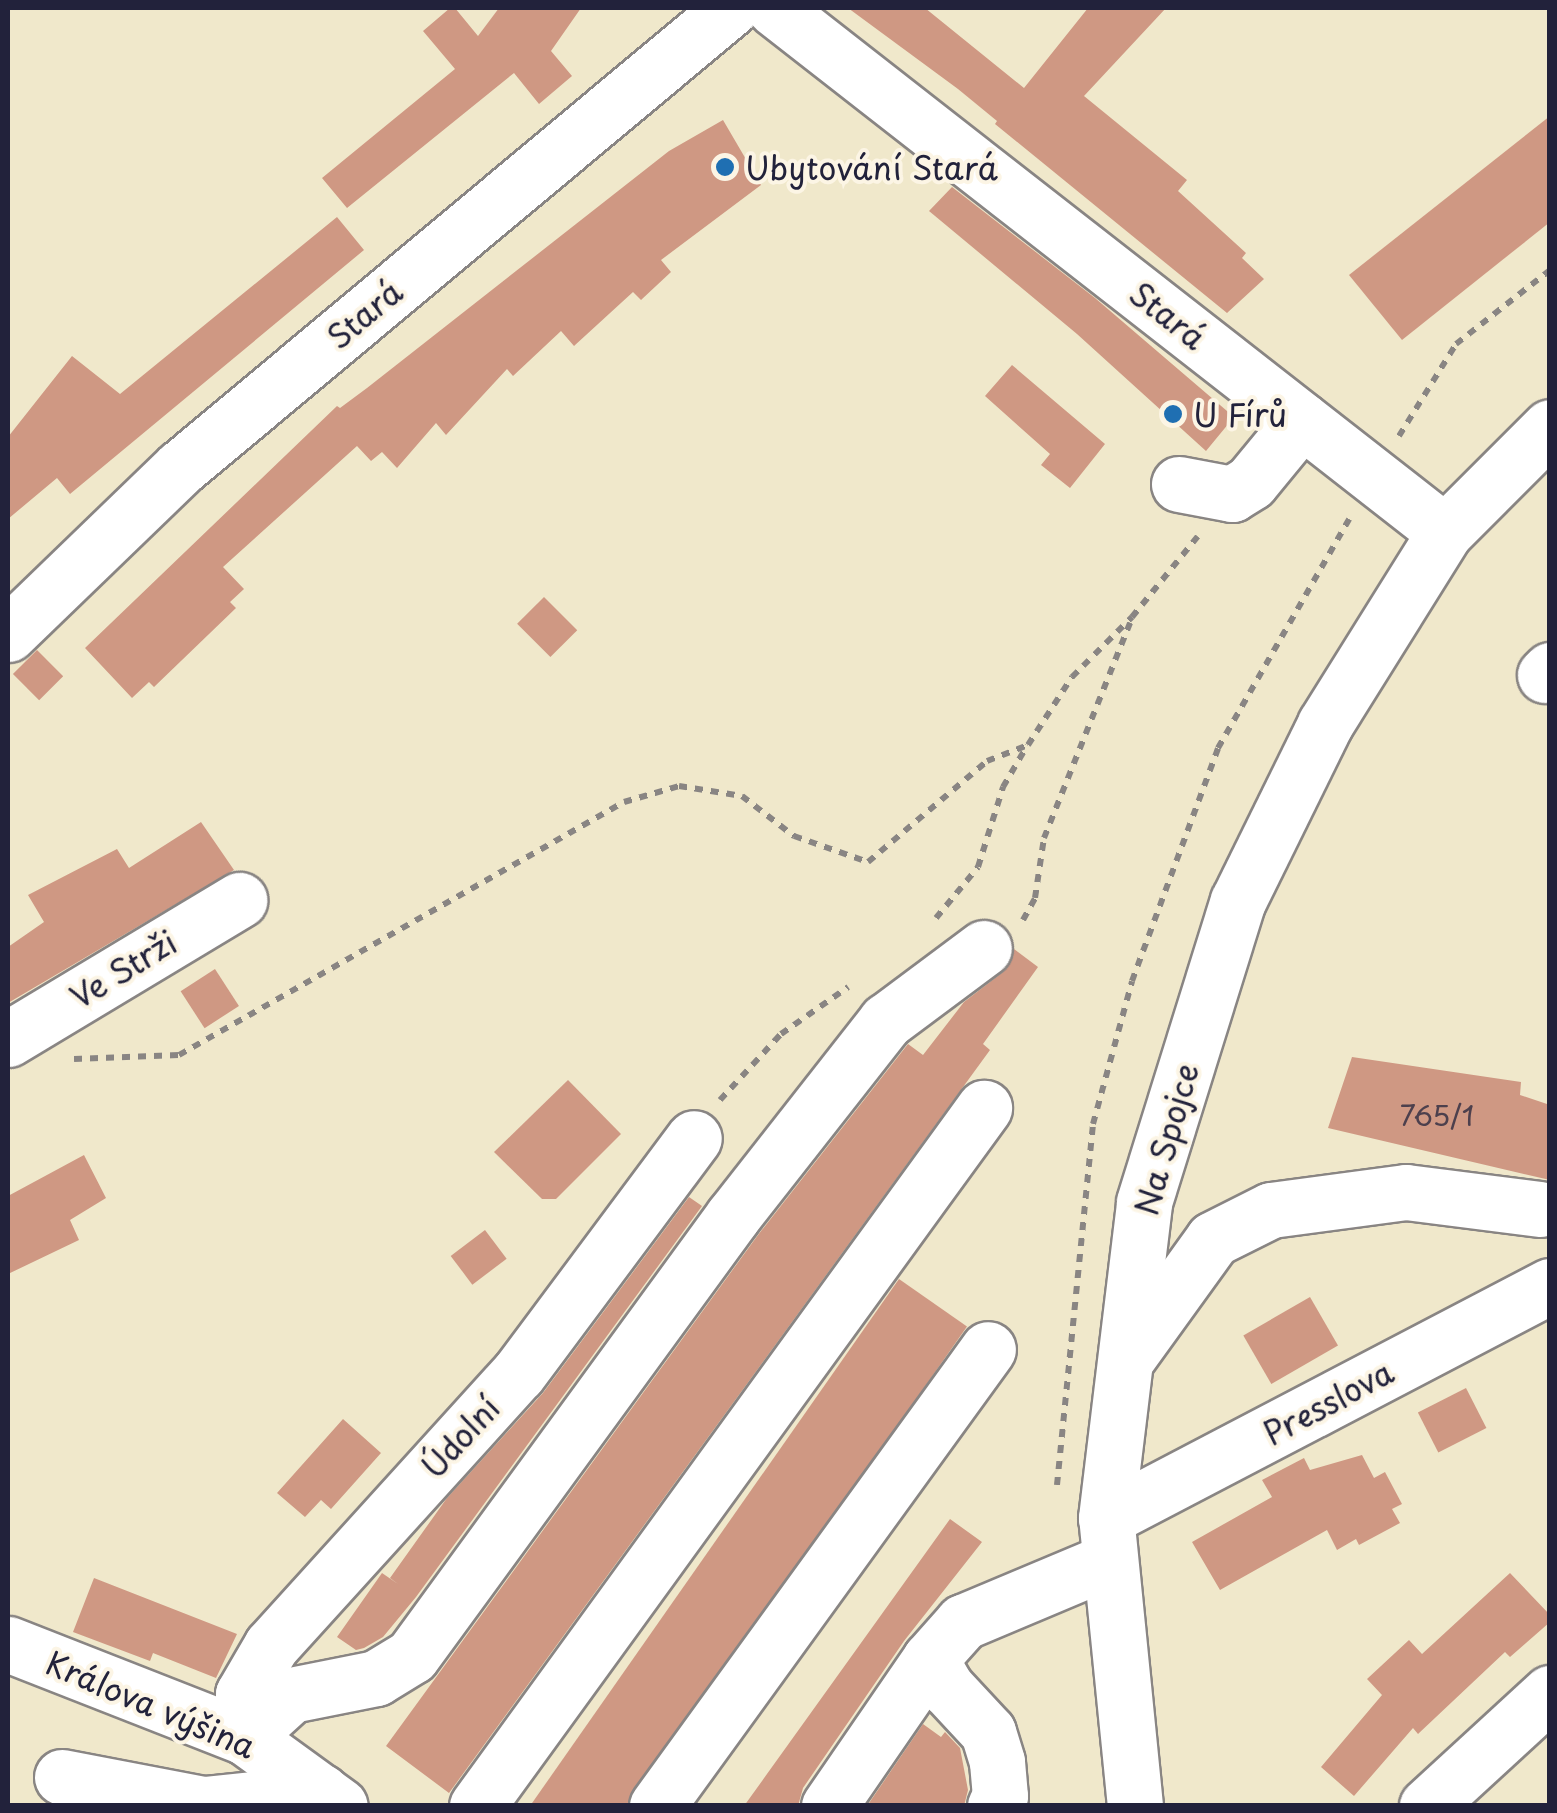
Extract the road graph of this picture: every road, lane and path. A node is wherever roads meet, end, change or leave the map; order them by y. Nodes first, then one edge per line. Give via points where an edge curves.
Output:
1 (731, 8) edge
2 (774, 8) edge
3 (1302, 420) junction
4 (1550, 427) edge
5 (1180, 484) dead end
6 (1232, 494) junction
7 (1446, 532) junction
8 (1132, 617) junction
9 (8, 634) edge
10 (1028, 745) junction
11 (240, 900) dead end
12 (926, 928) dead end
13 (984, 948) joint
14 (859, 981) dead end
15 (32, 1049) edge
16 (984, 1108) dead end
17 (694, 1138) joint
18 (1540, 1209) dead end
19 (1550, 1286) edge
20 (988, 1349) dead end
21 (1124, 1362) junction
22 (1107, 1539) junction
23 (8, 1644) edge
24 (930, 1659) junction
25 (1550, 1693) edge
26 (245, 1737) junction
27 (62, 1777) dead end
28 (331, 1799) edge
29 (477, 1806) edge
30 (658, 1806) edge
31 (829, 1806) edge
32 (995, 1806) edge
33 (1135, 1806) edge
34 (1427, 1806) edge

1 - 9 street, Stará via 180,468
2 - 3 street, Stará
3 - 6 street via 1252,482
3 - 7 street, Stará
4 - 7 street
5 - 6 street
6 - 8 path
7 - 21 street, Na Spojce via 1325,724 1238,901 1144,1202
8 - 10 path via 1072,678
8 - 13 path via 1044,838 1035,898 1019,926
10 - 12 path via 1003,786 978,867
10 - 15 path via 987,761 868,862 794,836 742,796 678,786 624,802 179,1055
11 - 15 street, Ve Strži
13 - 26 street via 886,1020 733,1216 412,1656 376,1678 290,1695
14 - 17 path via 781,1034 735,1080
16 - 29 street
17 - 26 street, Údolní via 518,1374 271,1646 243,1694
18 - 21 street via 1406,1192 1271,1210 1213,1238
19 - 22 street, Presslova
20 - 30 street
21 - 22 street, Na Spojce
22 - 24 street, Presslova via 963,1622
22 - 33 street, Na Spojce
23 - 26 street, Králova výšina
24 - 31 street, Presslova
24 - 32 street via 988,1732 997,1762
25 - 34 street
26 - 28 street, Králova výšina
27 - 28 street via 204,1804

